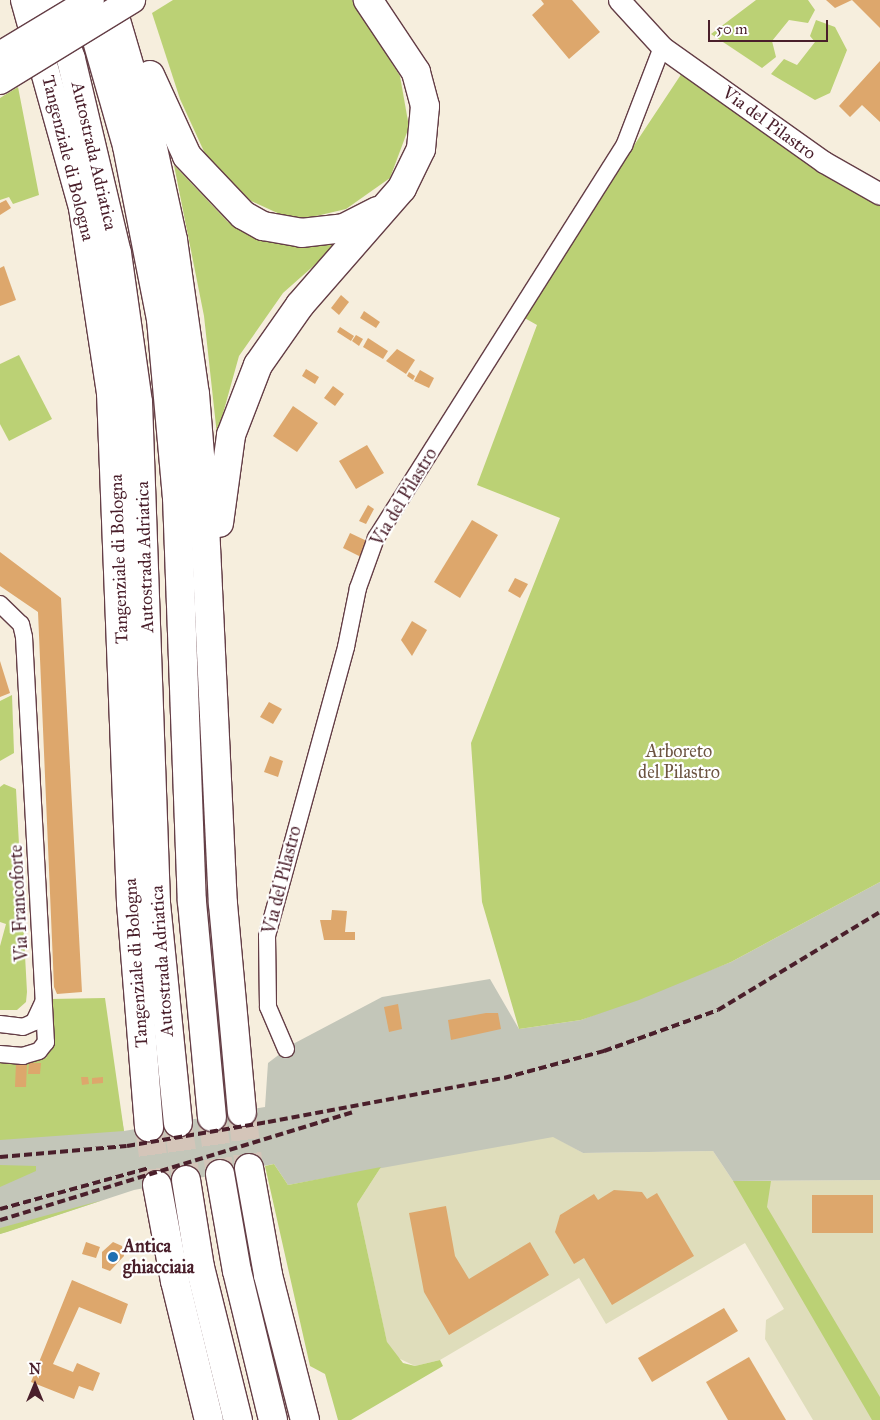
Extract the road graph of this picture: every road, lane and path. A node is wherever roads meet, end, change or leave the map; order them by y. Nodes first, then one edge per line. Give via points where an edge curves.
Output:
1 (15, 0) edge
2 (25, 0) edge
3 (51, 0) edge
4 (86, 0) edge
5 (91, 0) edge
6 (110, 0) edge
7 (120, 0) edge
8 (132, 0) edge
9 (368, 0) edge
10 (619, 0) edge
11 (662, 47) junction
12 (0, 55) edge
13 (0, 81) edge
14 (53, 91) junction
15 (880, 194) edge
16 (388, 205) junction
17 (0, 604) edge
18 (211, 660) junction
19 (43, 1000) junction
20 (0, 1024) edge
21 (286, 1049) dead end
22 (0, 1054) edge
23 (242, 1112) tunnel mouth
24 (212, 1117) tunnel mouth
25 (178, 1123) tunnel mouth
26 (149, 1127) tunnel mouth
27 (249, 1168) tunnel mouth
28 (220, 1174) tunnel mouth
29 (186, 1180) tunnel mouth
30 (280, 1326) junction
31 (189, 1420) edge
32 (209, 1420) edge
33 (238, 1420) edge
34 (273, 1420) edge
35 (305, 1420) edge
36 (313, 1420) edge

1 - 14 highway
2 - 14 highway, Tangenziale di Bologna
3 - 25 highway, Autostrada Adriatica via 71,58 115,244 138,402 156,903
4 - 24 highway, Autostrada Adriatica via 127,146 162,328 177,497 192,902
5 - 12 main road, bridge
6 - 18 highway via 152,139 184,308 204,504
7 - 16 highway via 187,156 243,215 283,232 323,233 364,220
8 - 13 main road, bridge
9 - 16 highway via 408,56 425,106 421,149 402,188
10 - 11 street, Via del Pilastro
11 - 15 street, Via del Pilastro via 824,162
11 - 21 street, Via del Pilastro via 624,146 534,280 373,546 358,588 346,647 267,936 268,1007
14 - 26 highway, Tangenziale di Bologna via 83,208 111,393 130,902
16 - 18 highway via 285,324 246,393 231,435 220,497
17 - 19 street, Via Francoforte via 21,624 24,638
18 - 23 highway via 223,914
19 - 20 street via 34,1022 24,1027
19 - 22 street, Via Francoforte via 46,1042 39,1051
27 - 30 highway
28 - 34 highway via 237,1272
29 - 33 highway via 200,1267
30 - 35 highway
30 - 36 highway
31 - 32 highway via 166,1277 158,1191

